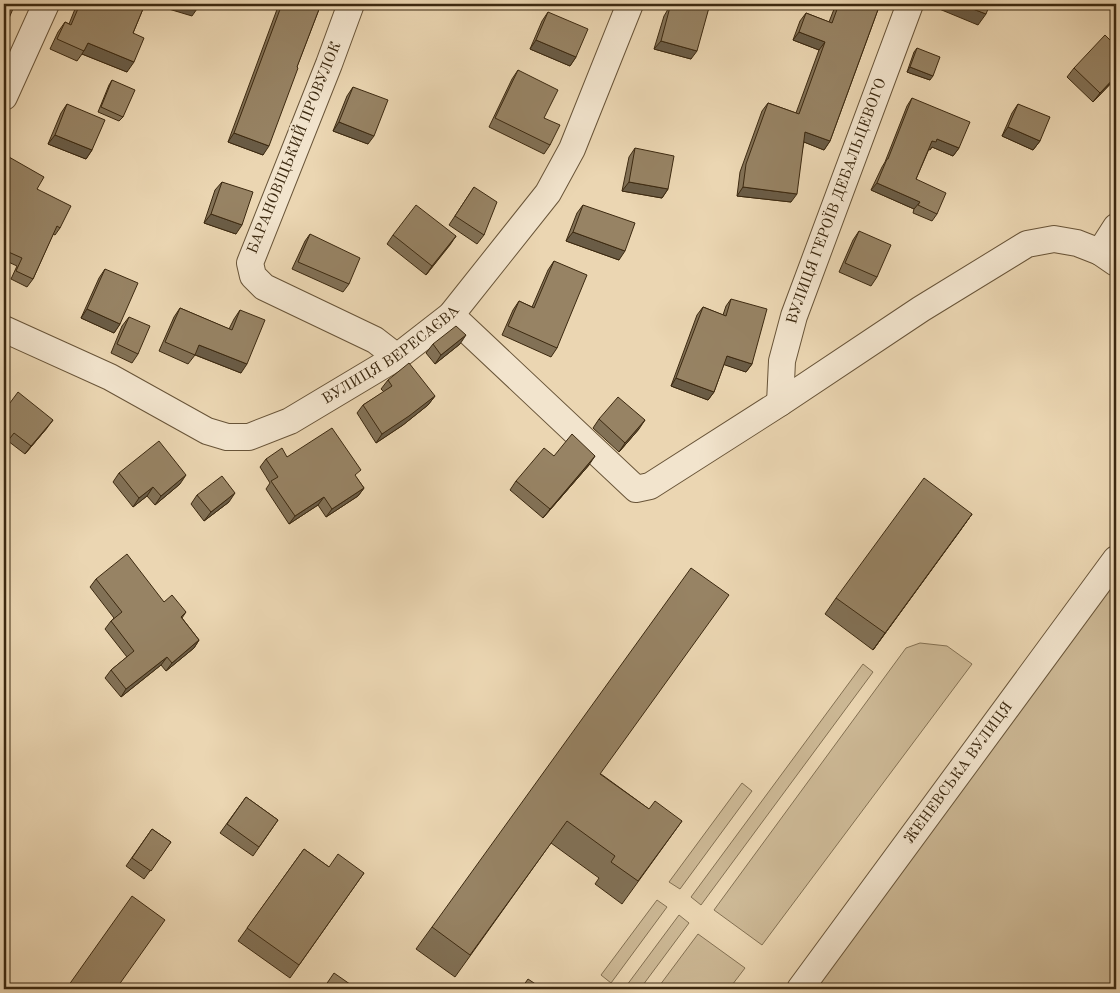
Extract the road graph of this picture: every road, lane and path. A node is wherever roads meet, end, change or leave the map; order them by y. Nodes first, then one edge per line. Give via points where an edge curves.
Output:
1 (46, 4) edge
2 (351, 4) edge
3 (630, 4) edge
4 (910, 4) edge
5 (4, 97) edge
6 (1116, 227) edge
7 (1108, 257) edge
8 (451, 315) junction
9 (4, 329) edge
10 (398, 357) junction
11 (780, 402) junction
12 (1116, 559) edge
13 (800, 989) edge

1 - 5 street
2 - 10 street, БАРАНОВІЦЬКИЙ ПРОВУЛОК via 250,263 253,276 264,287 375,340
3 - 8 street, ВУЛИЦЯ ВЕРЕСАЄВА via 572,149 548,193
4 - 11 street, ВУЛИЦЯ ГЕРОЇВ ДЕБАЛЬЦЕВОГО via 794,316 782,361
6 - 7 street
7 - 11 street via 1077,243 1054,239 1027,244
8 - 10 street, ВУЛИЦЯ ВЕРЕСАЄВА
8 - 11 street via 636,489 650,486
9 - 10 street, ВУЛИЦЯ ВЕРЕСАЄВА via 110,377 207,430 227,437 249,437 290,421
12 - 13 street, ЖЕНЕВСЬКА ВУЛИЦЯ

